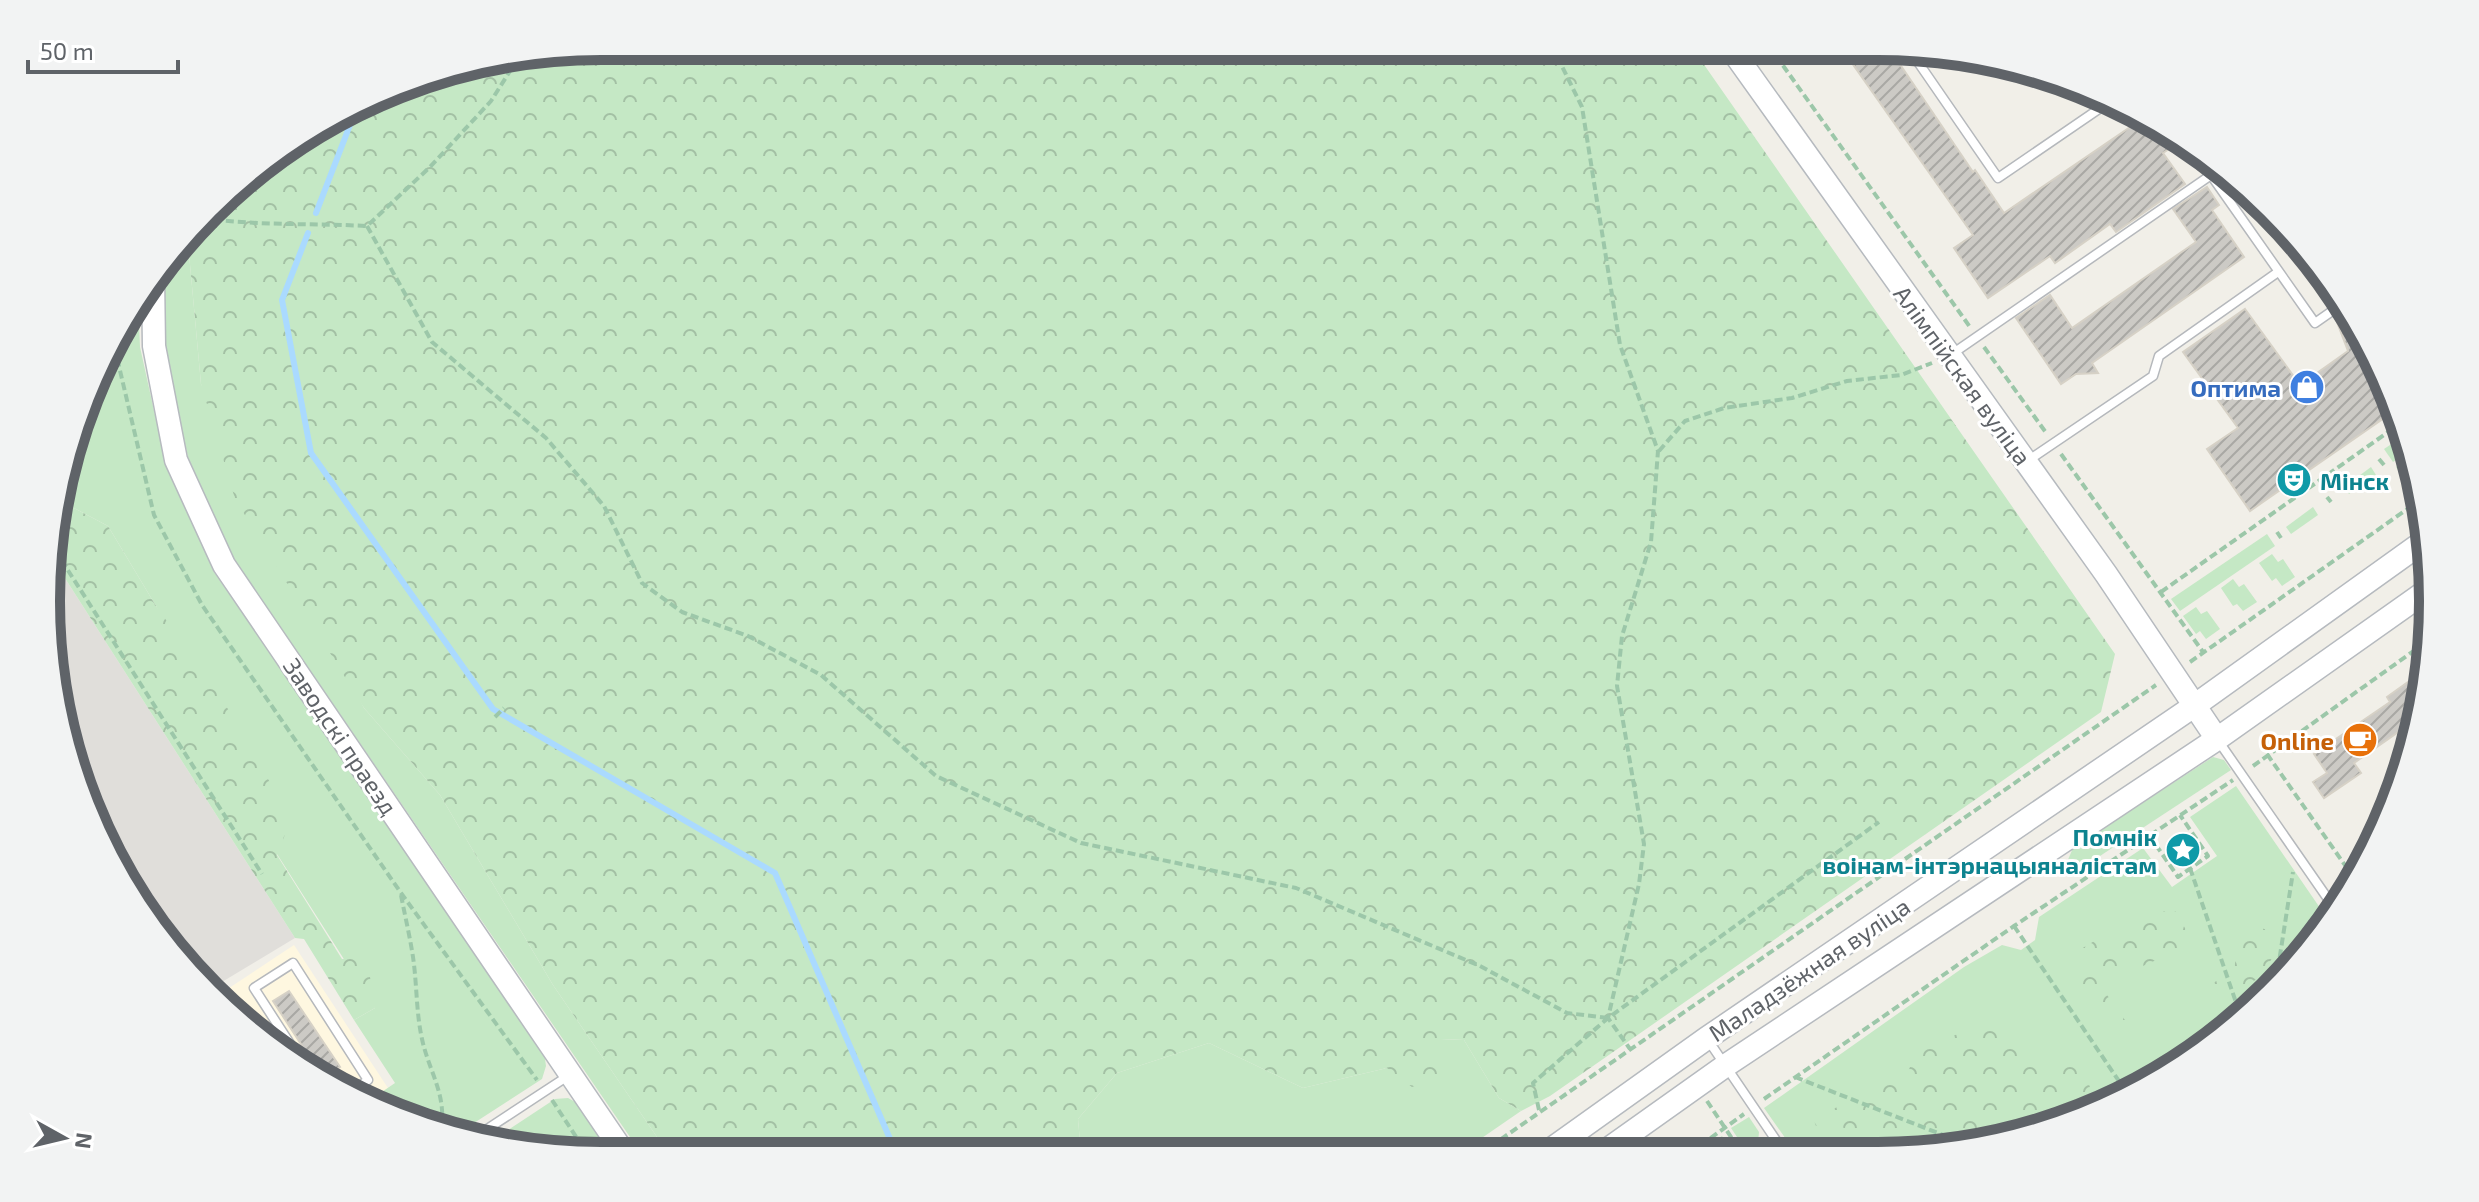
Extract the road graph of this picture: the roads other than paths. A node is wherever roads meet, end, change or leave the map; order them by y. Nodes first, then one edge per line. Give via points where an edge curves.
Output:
1 (1739, 60) edge
2 (1918, 62) edge
3 (2100, 108) edge
4 (2211, 175) edge
5 (2211, 175) edge
6 (2278, 272) junction
7 (153, 297) edge
8 (2334, 310) edge
9 (1949, 356) junction
10 (2025, 462) junction
11 (2416, 547) edge
12 (2419, 596) edge
13 (2194, 706) junction
14 (2217, 739) junction
15 (2329, 900) edge
16 (1707, 1038) junction
17 (290, 1043) edge
18 (1725, 1066) junction
19 (572, 1074) junction
20 (361, 1085) edge
21 (486, 1130) edge
22 (617, 1142) edge
23 (1561, 1142) edge
24 (1618, 1142) edge
25 (1777, 1142) edge

1 - 9 main road, Алімпійская вуліца
2 - 3 lane via 1998,178
4 - 6 lane
5 - 9 lane
6 - 8 lane via 2315,323
6 - 10 lane via 2159,356 2153,376
7 - 19 main road, Заводскі праезд via 154,346 176,460 224,565
9 - 10 main road, Алімпійская вуліца
10 - 13 main road, Алімпійская вуліца
11 - 13 main road, Маладзёжная вуліца
12 - 14 main road, Маладзёжная вуліца
13 - 14 main road, Алімпійская вуліца
13 - 16 main road, Маладзёжная вуліца
14 - 15 lane
14 - 18 main road, Маладзёжная вуліца
16 - 18 lane
16 - 23 main road, Маладзёжная вуліца
17 - 20 lane via 254,988 293,963 368,1080
18 - 24 main road, Маладзёжная вуліца
18 - 25 lane
19 - 21 lane
19 - 22 main road, Заводскі праезд

